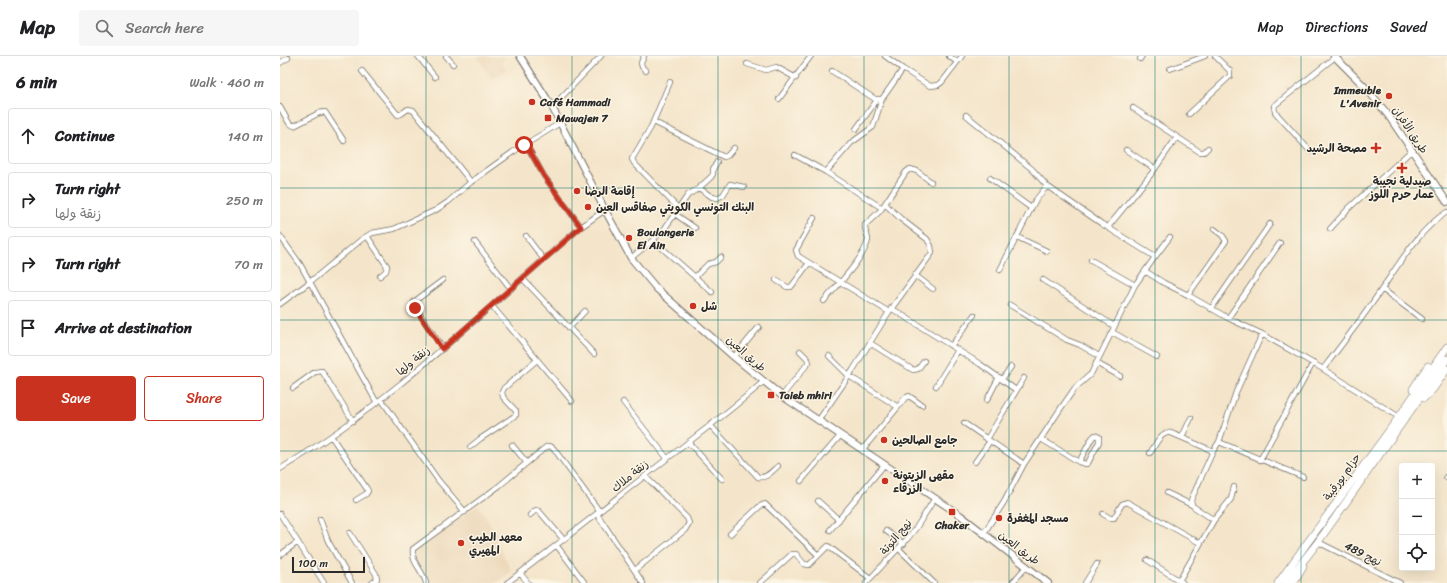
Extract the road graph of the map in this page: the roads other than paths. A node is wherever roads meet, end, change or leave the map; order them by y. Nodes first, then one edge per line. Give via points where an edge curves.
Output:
1 (418, 56) edge
2 (446, 56) edge
3 (520, 56) edge
4 (601, 56) edge
5 (644, 56) edge
6 (811, 56) edge
7 (885, 56) edge
8 (949, 56) edge
9 (962, 56) edge
10 (1205, 56) edge
11 (1215, 56) edge
12 (1337, 57) edge
13 (288, 58) dead end
14 (957, 62) junction
15 (280, 63) edge
16 (453, 64) dead end
17 (747, 64) dead end
18 (903, 69) junction
19 (1170, 69) dead end
20 (362, 71) dead end
21 (646, 71) dead end
22 (832, 71) dead end
23 (435, 77) dead end
24 (796, 78) junction
25 (670, 82) dead end
26 (779, 99) dead end
27 (880, 100) junction
28 (280, 107) edge
29 (552, 107) junction
30 (1133, 108) dead end
31 (1189, 114) dead end
32 (966, 115) dead end
33 (654, 122) junction
34 (560, 123) junction
35 (856, 129) dead end
36 (1177, 137) junction
37 (344, 142) dead end
38 (526, 144) junction
39 (734, 148) dead end
40 (1208, 148) dead end
41 (1126, 150) dead end
42 (1412, 150) junction
43 (1310, 151) dead end
44 (795, 154) dead end
45 (717, 162) dead end
46 (1155, 169) junction
47 (826, 172) junction
48 (990, 178) dead end
49 (472, 182) junction
50 (932, 182) dead end
51 (1048, 186) junction
52 (744, 187) dead end
53 (699, 188) junction
54 (1447, 202) edge
55 (883, 206) junction
56 (678, 208) junction
57 (1031, 208) junction
58 (605, 210) junction
59 (1447, 212) edge
60 (675, 214) junction
61 (814, 218) dead end
62 (1270, 224) dead end
63 (581, 227) junction
64 (1108, 227) junction
65 (695, 228) dead end
66 (1214, 229) dead end
67 (1330, 229) dead end
68 (280, 236) edge
69 (367, 236) junction
70 (526, 236) dead end
71 (1017, 237) junction
72 (1170, 237) dead end
73 (653, 240) junction
74 (475, 242) dead end
75 (1280, 243) dead end
76 (1047, 251) dead end
77 (720, 257) dead end
78 (1155, 257) junction
79 (631, 258) junction
80 (544, 260) junction
81 (1091, 260) dead end
82 (809, 263) junction
83 (1000, 270) dead end
84 (1145, 271) junction
85 (915, 275) junction
86 (380, 276) dead end
87 (695, 277) junction
88 (522, 279) junction
89 (443, 280) dead end
90 (776, 280) dead end
91 (1043, 280) dead end
92 (841, 281) junction
93 (310, 282) junction
94 (1135, 285) junction
95 (511, 289) junction
96 (933, 289) dead end
97 (1382, 289) junction
98 (712, 292) dead end
99 (1188, 295) junction
100 (824, 301) dead end
101 (280, 304) edge
102 (1010, 305) dead end
103 (492, 306) junction
104 (1211, 309) junction
105 (890, 310) junction
106 (585, 312) dead end
107 (974, 315) dead end
108 (1228, 318) junction
109 (1422, 319) dead end
110 (1114, 326) junction
111 (759, 327) dead end
112 (570, 328) junction
113 (1112, 332) junction
114 (1262, 334) junction
115 (1447, 340) edge
116 (870, 343) junction
117 (951, 346) junction
118 (1447, 347) edge
119 (442, 349) junction
120 (958, 350) junction
121 (800, 351) dead end
122 (594, 354) dead end
123 (829, 356) dead end
124 (1099, 356) junction
125 (734, 357) junction
126 (1157, 357) dead end
127 (1447, 359) edge
128 (537, 360) junction
129 (924, 361) dead end
130 (1096, 363) junction
131 (1313, 363) junction
132 (1011, 367) dead end
133 (1323, 369) junction
134 (1447, 369) edge
135 (849, 376) junction
136 (1120, 376) dead end
137 (1000, 378) junction
138 (1024, 378) dead end
139 (763, 382) junction
140 (1426, 384) junction
141 (936, 386) dead end
142 (293, 388) dead end
143 (1016, 390) junction
144 (782, 396) junction
145 (987, 400) dead end
146 (379, 401) junction
147 (572, 401) dead end
148 (624, 402) dead end
149 (922, 405) dead end
150 (898, 407) junction
151 (1191, 418) dead end
152 (1401, 419) junction
153 (353, 421) junction
154 (818, 421) junction
155 (964, 423) dead end
156 (710, 425) junction
157 (331, 436) junction
158 (840, 436) junction
159 (1182, 438) junction
160 (1041, 439) junction
161 (988, 440) junction
162 (688, 442) junction
163 (1219, 442) junction
164 (512, 445) dead end
165 (470, 447) dead end
166 (862, 450) junction
167 (1213, 451) junction
168 (1150, 453) dead end
169 (667, 458) junction
170 (1260, 460) junction
171 (975, 462) dead end
172 (1079, 462) junction
173 (527, 463) junction
174 (1024, 464) junction
175 (778, 466) dead end
176 (884, 466) junction
177 (280, 469) edge
178 (645, 476) junction
179 (1303, 477) dead end
180 (722, 479) dead end
181 (801, 481) dead end
182 (1234, 487) dead end
183 (1167, 493) dead end
184 (934, 498) junction
185 (356, 500) dead end
186 (818, 501) dead end
187 (1192, 505) junction
188 (465, 512) junction
189 (599, 513) junction
190 (280, 514) edge
191 (1103, 514) dead end
192 (530, 515) dead end
193 (320, 519) dead end
194 (839, 520) junction
195 (1214, 520) junction
196 (830, 530) dead end
197 (886, 531) dead end
198 (350, 533) dead end
199 (984, 533) junction
200 (730, 534) dead end
201 (564, 540) junction
202 (298, 542) junction
203 (1315, 542) junction
204 (1200, 543) junction
205 (904, 544) junction
206 (557, 546) junction
207 (899, 549) junction
208 (280, 555) edge
209 (818, 555) junction
210 (1147, 560) dead end
211 (1097, 564) dead end
212 (1027, 566) junction
213 (635, 570) junction
214 (520, 573) junction
215 (870, 578) junction
216 (1181, 582) edge
217 (324, 583) edge
218 (352, 583) edge
219 (372, 583) edge
220 (426, 583) edge
221 (507, 583) edge
222 (528, 583) edge
223 (585, 583) edge
224 (643, 583) edge
225 (760, 583) edge
226 (866, 583) edge
227 (934, 583) edge
228 (1012, 583) edge
229 (1048, 583) edge
230 (1085, 583) edge
231 (1272, 583) edge
232 (1278, 583) edge
233 (1286, 583) edge
234 (1293, 583) edge
235 (1400, 583) edge

1 - 23 street
2 - 16 street
3 - 29 main road, طريق العين
4 - 29 street
5 - 21 street via 640,63
6 - 24 street
7 - 18 street
8 - 14 street
9 - 14 street
10 - 19 street
11 - 31 street via 1231,74
12 - 42 main road, طريق الأفران via 1383,108
12 - 43 street via 1274,106 1275,112
13 - 15 street
14 - 18 street via 942,82 933,86 926,85
17 - 24 street via 766,70 776,67
18 - 27 street
20 - 49 street via 396,113 400,115 408,108 413,110
22 - 27 street
24 - 26 street
25 - 33 street
27 - 35 street
27 - 47 street via 873,128 851,143
28 - 37 street via 289,123 294,126 325,112
29 - 34 main road, طريق العين
30 - 36 street
32 - 51 street via 1032,169
33 - 39 street via 724,157
33 - 56 street via 632,160
34 - 38 street
34 - 58 main road, طريق العين
36 - 40 street via 1200,152
36 - 46 street
38 - 49 street
38 - 63 street via 544,176
41 - 46 street
42 - 54 main road, طريق الأفران
42 - 67 street
44 - 47 street
45 - 53 street via 712,169 712,176
46 - 64 street
47 - 55 street
48 - 57 street
49 - 69 street via 430,213 394,229
50 - 55 street via 910,169
51 - 57 street
51 - 64 street
52 - 53 street via 730,184 723,195 717,198
53 - 56 street via 688,195
55 - 85 street via 927,239 932,246 932,253
55 - 92 street via 865,225 868,238 866,245
56 - 60 street
57 - 71 street
58 - 63 street, زنقة ولها
58 - 79 main road, طريق العين
59 - 97 street via 1417,240
60 - 65 street
60 - 73 street
61 - 82 street via 796,252
62 - 104 street
63 - 80 street, زنقة ولها
64 - 78 street
66 - 99 street via 1222,234 1226,241
68 - 93 street
69 - 86 street via 386,264 386,270
69 - 93 street
70 - 80 street
71 - 76 street
71 - 83 street
72 - 78 street
73 - 79 street
73 - 87 street
74 - 95 street
75 - 108 street
77 - 87 street via 716,262 708,264
78 - 84 street
79 - 125 main road, طريق العين via 657,289
80 - 88 street, زنقة ولها
81 - 94 street
82 - 90 street via 791,288
82 - 92 street
84 - 94 street
84 - 99 street
85 - 96 street
85 - 105 street
87 - 98 street
88 - 95 street, زنقة ولها
88 - 112 street
89 - 119 street via 413,304
91 - 110 street
92 - 100 street
92 - 105 street
93 - 101 street
93 - 146 street
94 - 110 street
95 - 103 street, زنقة ولها
97 - 109 street
97 - 133 street
99 - 104 street
102 - 124 street via 1067,340
103 - 119 street, زنقة ولها
103 - 128 street
104 - 108 street
105 - 116 street
105 - 117 street
106 - 112 street
107 - 117 street
108 - 114 street
110 - 113 street
111 - 125 street
112 - 122 street
113 - 124 street
113 - 126 street
114 - 131 street
114 - 163 street via 1236,392
115 - 152 highway via 1418,381
116 - 129 street via 913,370 918,370
116 - 135 street
117 - 120 street
118 - 140 highway
119 - 146 street, زنقة ولها
120 - 137 street
120 - 141 street
121 - 144 street via 809,362
123 - 135 street
124 - 130 street
125 - 139 main road, طريق العين
127 - 140 highway
128 - 147 street
128 - 165 street via 502,392 503,397 516,411 516,415
130 - 136 street
130 - 160 street via 1090,376 1075,388
131 - 133 street
131 - 170 street
132 - 137 street
133 - 152 street
134 - 152 highway via 1433,389
135 - 150 street
135 - 154 street
137 - 143 street
137 - 145 street
138 - 143 street
139 - 144 main road, طريق العين
139 - 156 street, زنقة ملاك
140 - 152 highway, حزام بورقيبة
142 - 153 street via 315,372 322,372
143 - 161 street
144 - 154 main road, طريق العين
146 - 153 street, زنقة ولها
146 - 188 street
148 - 169 street
149 - 150 street via 909,396
150 - 166 street
151 - 159 street
152 - 203 highway, حزام بورقيبة
153 - 157 street, زنقة ولها
154 - 158 main road, طريق العين
155 - 161 street
156 - 162 street, زنقة ملاك
156 - 175 street via 758,477 765,477
157 - 177 street, زنقة ولها
157 - 185 street via 367,489 367,493
158 - 166 main road, طريق العين
158 - 181 street
159 - 167 street
159 - 168 street via 1168,432 1164,433
160 - 172 street
160 - 174 street
161 - 171 street
161 - 174 street
162 - 169 street, زنقة ملاك
162 - 180 street
163 - 167 street
163 - 170 street
164 - 173 street
166 - 176 main road, طريق العين
167 - 187 street via 1191,500
169 - 178 street, زنقة ملاك
170 - 179 street
172 - 172 street via 1092,438 1095,435 1099,437 1088,463
173 - 188 street
173 - 189 street via 548,446 553,447
174 - 199 street
176 - 184 main road, طريق العين
176 - 194 street
178 - 189 street, زنقة ملاك
178 - 213 street via 690,523 685,530
182 - 195 street via 1230,501
183 - 187 street
184 - 199 main road, طريق العين
184 - 205 street, نهج التوتة
186 - 194 street
187 - 195 street
188 - 220 street via 413,549 412,556
189 - 201 street, زنقة ملاك
189 - 213 street
190 - 202 street
191 - 204 street via 1114,518 1122,504 1127,502
192 - 201 street via 536,510 539,511
193 - 218 street via 328,541
194 - 196 street
195 - 204 street
197 - 205 street
198 - 219 street via 376,574 376,579
199 - 212 main road, طريق العين
200 - 209 street via 764,504
201 - 206 street, زنقة ملاك
202 - 208 street
202 - 217 street
203 - 231 highway
203 - 232 highway, حزام بورقيبة
203 - 233 highway, حزام بورقيبة
203 - 234 highway
203 - 235 street, نهج 489
204 - 216 street
205 - 207 street, نهج التوتة
206 - 214 street, زنقة ملاك
206 - 223 street
207 - 215 street, نهج التوتة
207 - 227 street
209 - 215 street via 830,546
209 - 225 street via 807,565 796,554 792,554
210 - 216 street
211 - 230 street
212 - 228 street
212 - 229 main road, طريق العين
213 - 224 street
214 - 221 street, زنقة ملاك
214 - 222 street
215 - 226 street, نهج التوتة

